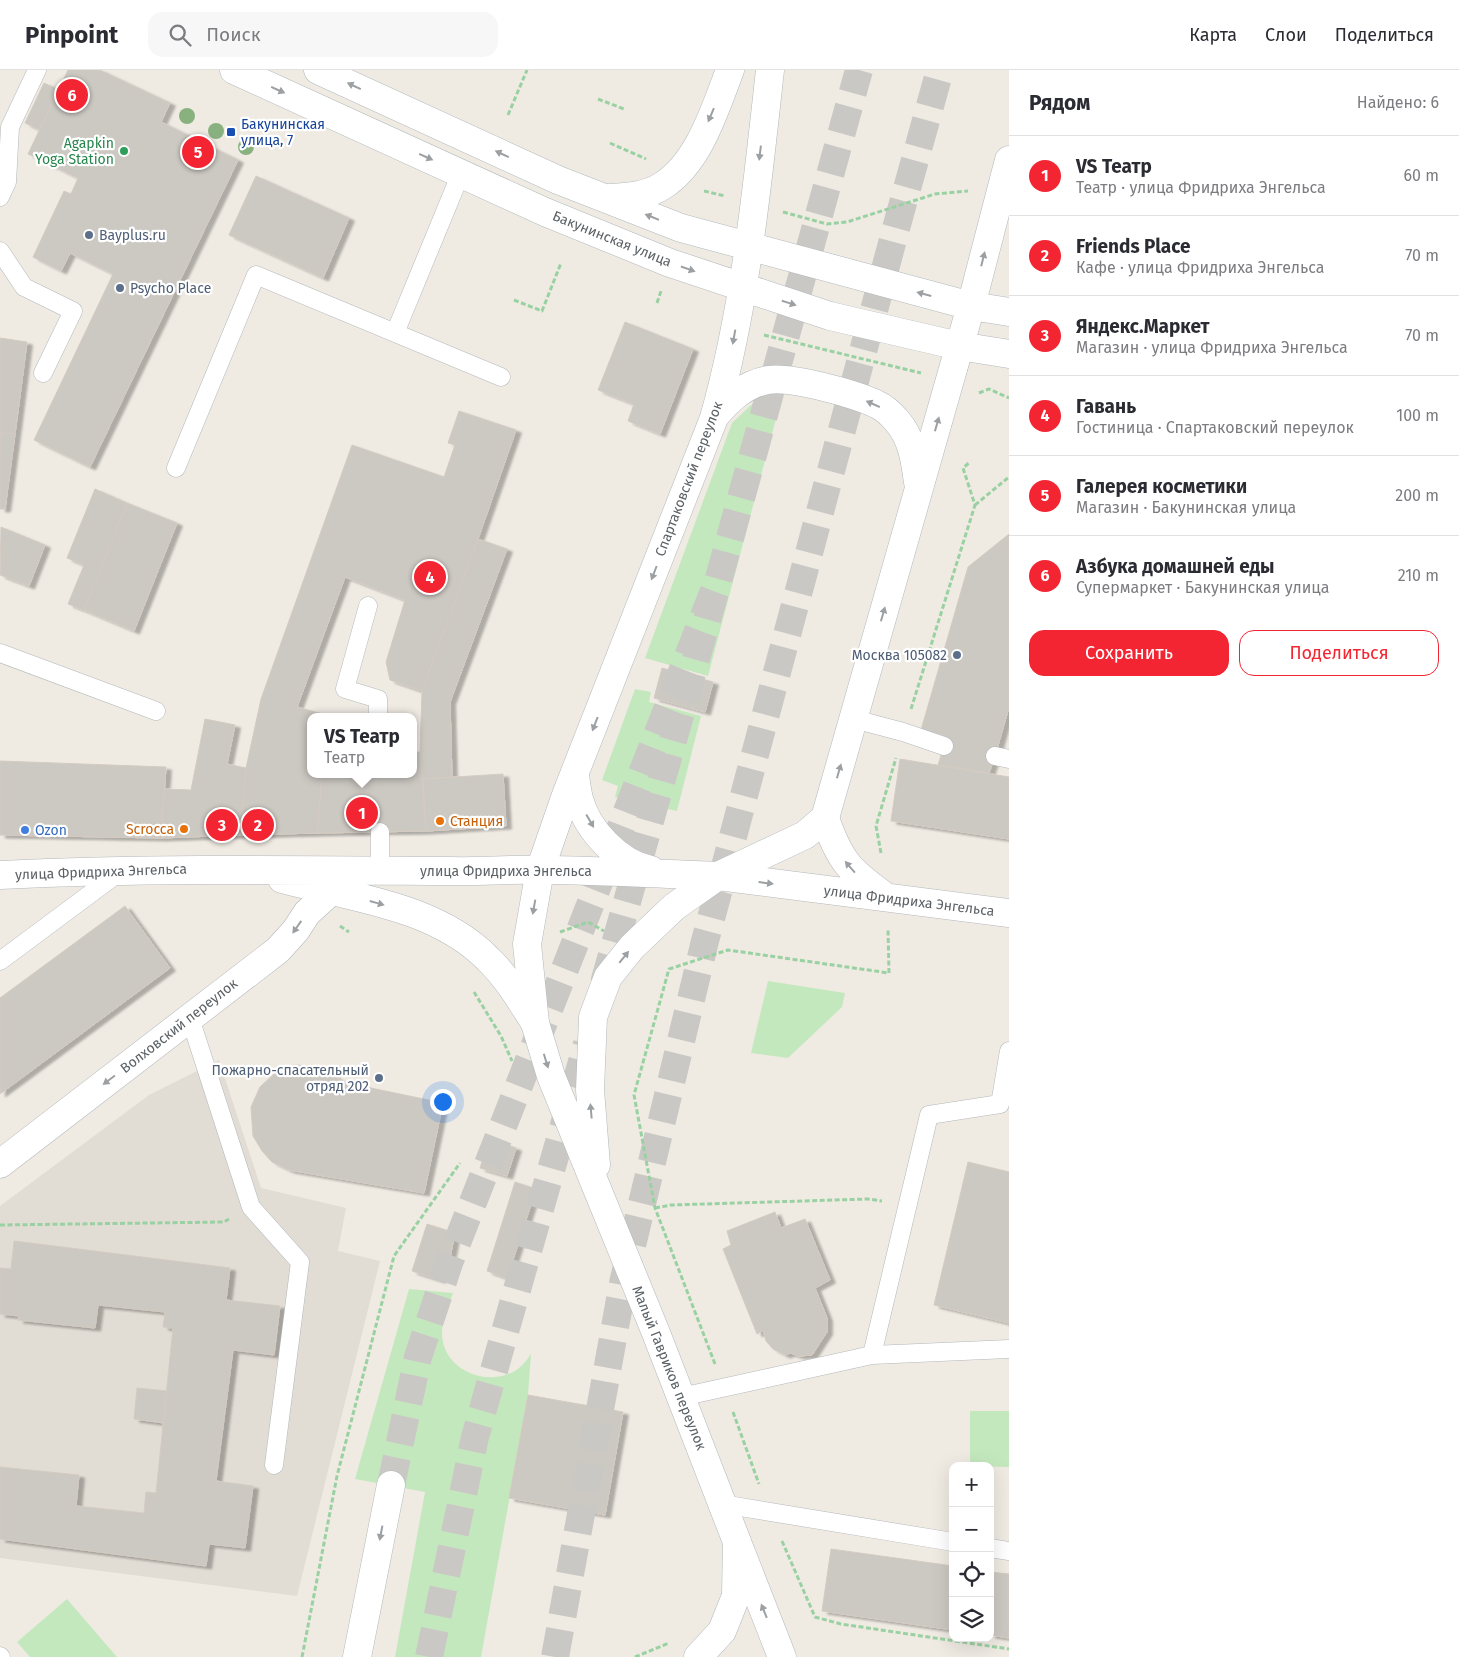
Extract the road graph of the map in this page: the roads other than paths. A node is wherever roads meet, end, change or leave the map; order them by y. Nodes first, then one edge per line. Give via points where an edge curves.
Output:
1 (37, 70) edge
2 (234, 70) edge
3 (318, 70) edge
4 (730, 70) edge
5 (770, 70) edge
6 (1009, 160) edge
7 (461, 173) junction
8 (0, 197) edge
9 (604, 198) junction
10 (748, 248) junction
11 (0, 251) edge
12 (742, 289) junction
13 (971, 306) junction
14 (1009, 312) edge
15 (395, 333) junction
16 (959, 346) junction
17 (1009, 354) edge
18 (43, 374) dead end
19 (502, 377) dead end
20 (714, 418) junction
21 (176, 468) dead end
22 (919, 488) junction
23 (368, 606) dead end
24 (0, 653) edge
25 (156, 711) dead end
26 (378, 713) edge
27 (854, 719) junction
28 (944, 746) dead end
29 (575, 775) junction
30 (825, 818) junction
31 (380, 832) dead end
32 (123, 870) junction
33 (380, 870) junction
34 (540, 870) junction
35 (672, 874) junction
36 (0, 875) edge
37 (718, 876) junction
38 (334, 881) junction
39 (888, 898) junction
40 (1009, 913) edge
41 (0, 961) edge
42 (190, 1018) junction
43 (535, 1023) junction
44 (1009, 1051) edge
45 (0, 1164) edge
46 (598, 1194) junction
47 (1009, 1349) edge
48 (872, 1355) junction
49 (681, 1397) junction
50 (274, 1465) dead end
51 (391, 1485) tunnel mouth
52 (722, 1504) junction
53 (949, 1541) edge
54 (737, 1542) junction
55 (994, 1549) edge
56 (1009, 1551) edge
57 (357, 1657) edge
58 (698, 1657) edge
59 (782, 1657) edge

1 - 8 lane via 10,127 7,182
2 -> 7 main road, Бакунинская улица
9 -> 3 main road
4 -> 9 main road via 705,131 674,177 644,194
5 -> 10 main road, Спартаковский переулок
13 -> 6 main road
7 -> 12 main road, Бакунинская улица via 562,219
7 - 15 lane
10 -> 9 main road via 681,228
10 - 12 main road, Спартаковский переулок
13 -> 10 main road
11 - 18 lane via 24,287 73,310
12 -> 16 main road, Бакунинская улица via 830,316
12 -> 20 main road, Спартаковский переулок via 730,362
13 - 14 main road
13 - 16 main road
15 - 19 lane
15 - 21 lane via 256,275
16 - 17 main road, Бакунинская улица
22 -> 16 main road
22 -> 20 main road via 915,458 907,435 896,420 877,404 806,382 769,380 730,398
20 -> 29 main road, Спартаковский переулок
27 -> 22 main road
23 - 26 lane via 345,689 378,699
24 - 25 lane
27 - 28 lane
30 -> 27 main road
29 - 34 main road, Спартаковский переулок
29 -> 35 main road via 582,807 605,842 624,858 647,869
30 - 37 main road via 805,835
39 -> 30 main road via 850,869 835,848
31 - 33 lane
32 - 36 main road, улица Фридриха Энгельса
32 - 38 main road, улица Фридриха Энгельса via 242,869
32 - 41 lane
33 - 34 main road, улица Фридриха Энгельса
33 - 38 main road, улица Фридриха Энгельса
34 - 35 main road, улица Фридриха Энгельса
34 -> 43 main road, Малый Гавриков переулок via 527,944
35 - 37 main road, улица Фридриха Энгельса
37 -> 39 main road, улица Фридриха Энгельса
46 -> 37 main road, Малый Гавриков переулок via 590,1090 593,1017 608,977 632,947 674,907
38 -> 42 main road, Волховский переулок via 278,950
38 -> 43 main road via 377,903 427,919 461,938 488,958
39 - 40 main road, улица Фридриха Энгельса
42 -> 45 main road, Волховский переулок
42 - 50 lane via 252,1207 300,1262
43 -> 46 main road, Малый Гавриков переулок via 551,1076
44 - 48 lane via 1000,1104 929,1115
46 - 49 main road, Малый Гавриков переулок
47 - 48 lane
48 - 49 lane
49 - 52 main road, Малый Гавриков переулок
51 -> 57 main road
52 - 53 lane
52 - 54 main road, Малый Гавриков переулок
54 - 58 main road, Малый Гавриков переулок via 736,1596 722,1631
59 -> 54 main road, Малый Гавриков переулок
55 - 56 lane

